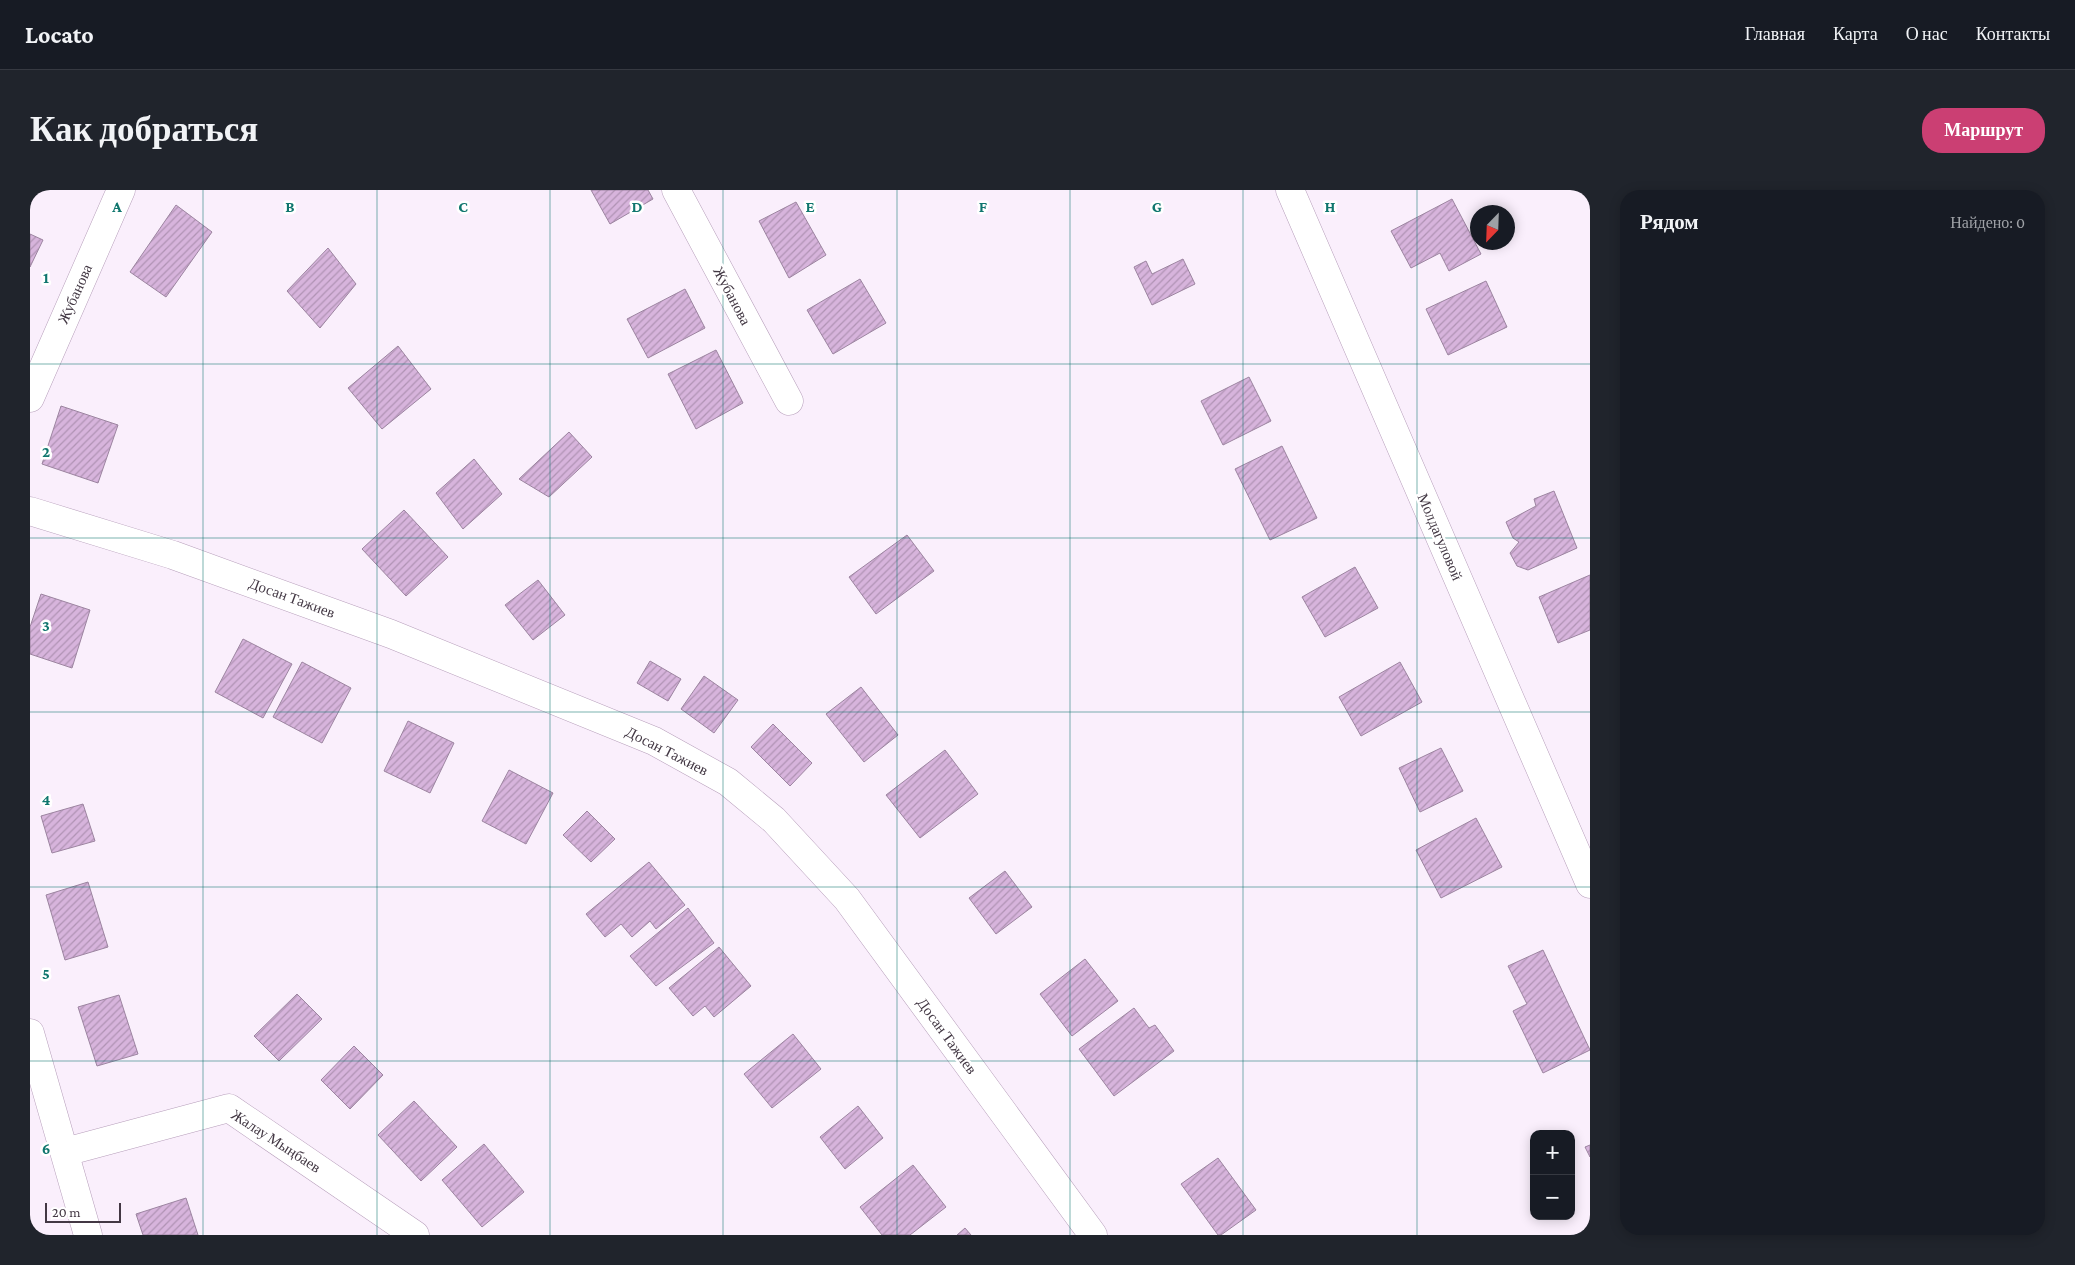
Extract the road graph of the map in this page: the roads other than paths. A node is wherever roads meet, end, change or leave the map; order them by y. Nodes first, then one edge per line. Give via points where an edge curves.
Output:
1 (120, 190) edge
2 (676, 190) edge
3 (1290, 190) edge
4 (30, 398) edge
5 (789, 401) dead end
6 (30, 511) edge
7 (1590, 884) edge
8 (30, 1033) edge
9 (65, 1152) junction
10 (88, 1235) edge
11 (414, 1235) edge
12 (1093, 1235) edge

1 - 4 street, Жубанова
2 - 5 street, Жубанова
3 - 7 street, Молдагуловой
6 - 12 street, Досан Тажиев via 173,555 391,634 654,741 728,782 774,820 847,898
8 - 9 street
9 - 10 street
9 - 11 street, Жалау Мыңбаев via 229,1108

